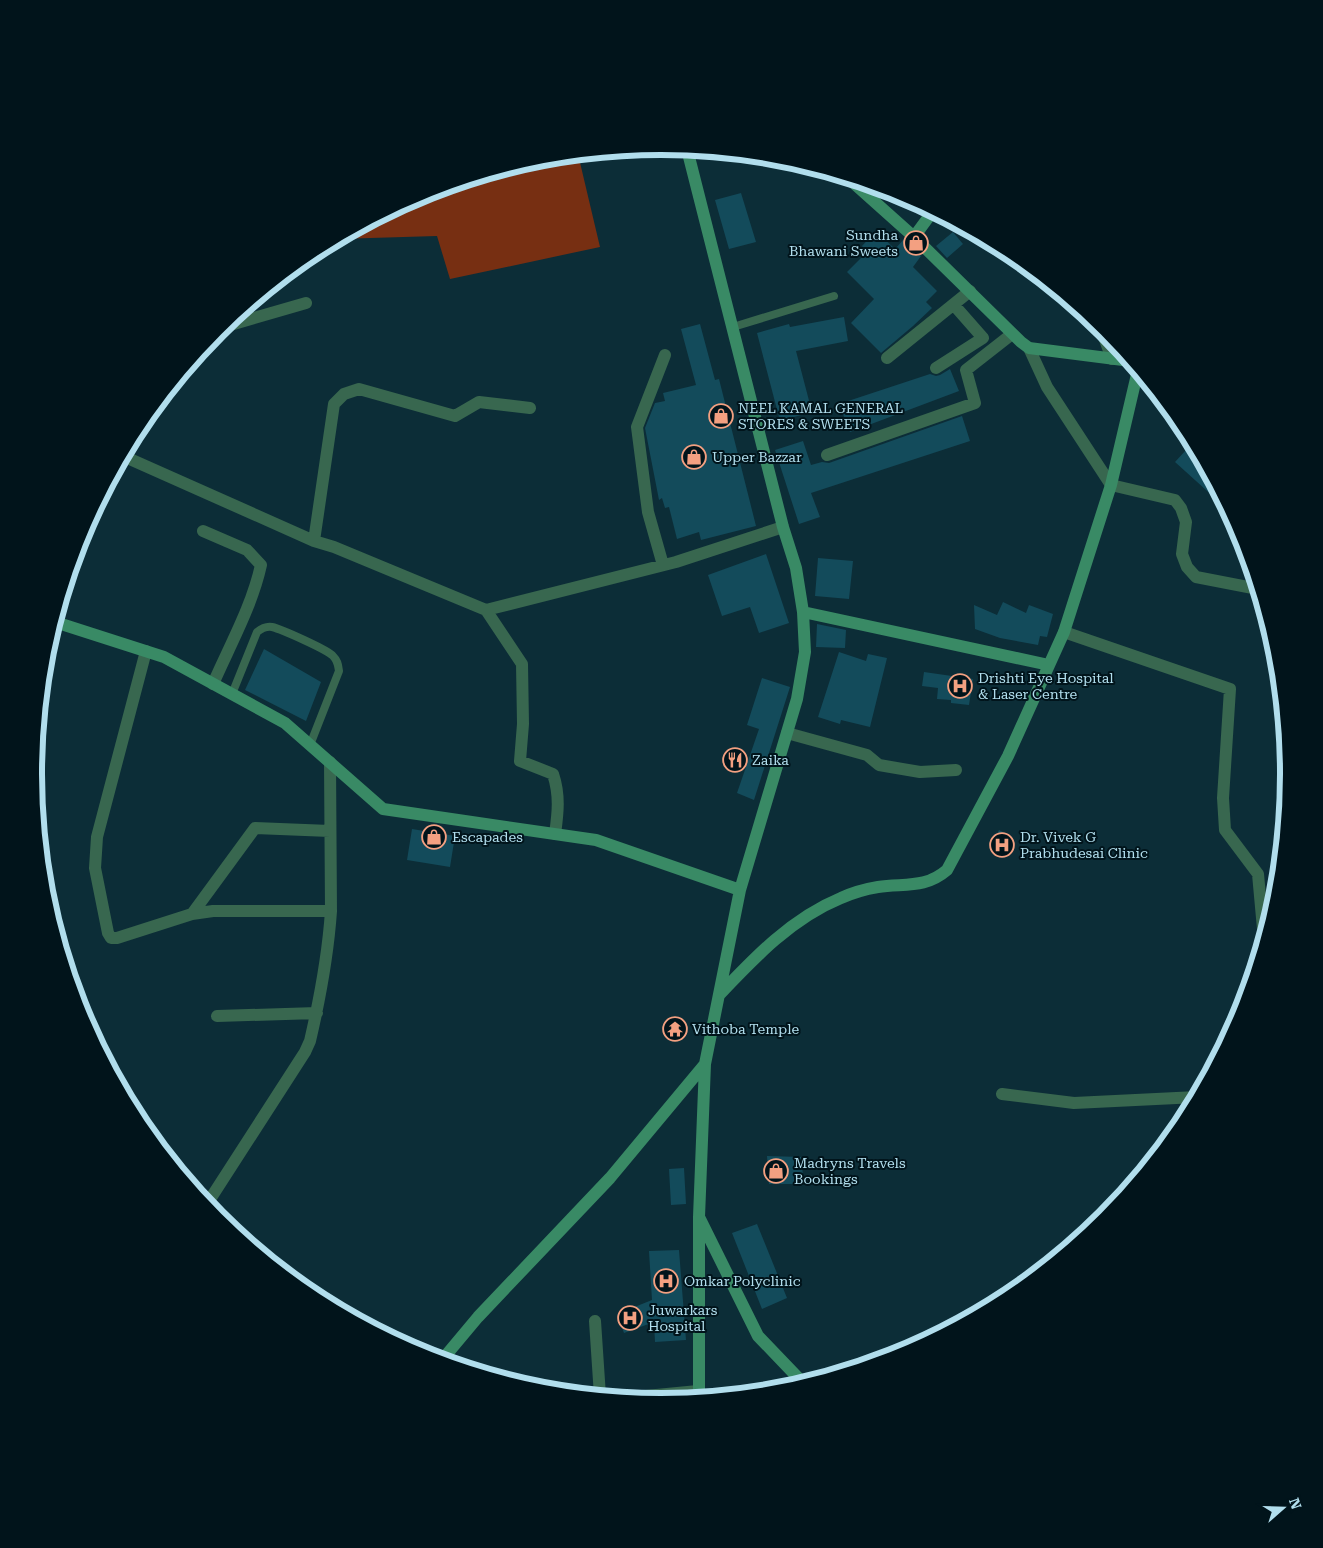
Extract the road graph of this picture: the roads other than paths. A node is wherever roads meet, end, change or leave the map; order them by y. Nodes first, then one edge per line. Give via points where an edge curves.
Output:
1 (689, 156) edge
2 (859, 188) edge
3 (929, 216) edge
4 (914, 237) junction
5 (970, 291) junction
6 (834, 296) dead end
7 (306, 302) dead end
8 (954, 305) junction
9 (239, 322) edge
10 (733, 327) junction
11 (1012, 334) junction
12 (1107, 345) edge
13 (1029, 348) junction
14 (665, 356) dead end
15 (887, 358) dead end
16 (1112, 358) junction
17 (1121, 359) edge
18 (936, 368) dead end
19 (1136, 377) edge
20 (530, 408) dead end
21 (827, 455) dead end
22 (129, 458) edge
23 (1111, 485) junction
24 (783, 527) junction
25 (203, 531) dead end
26 (314, 541) junction
27 (663, 565) junction
28 (1252, 588) edge
29 (486, 610) junction
30 (803, 612) junction
31 (61, 624) edge
32 (1064, 632) junction
33 (146, 651) junction
34 (1049, 665) junction
35 (213, 684) junction
36 (232, 694) junction
37 (787, 733) junction
38 (310, 745) junction
39 (330, 762) junction
40 (956, 770) dead end
41 (330, 831) junction
42 (555, 834) junction
43 (740, 890) junction
44 (331, 911) junction
45 (192, 914) junction
46 (1262, 921) edge
47 (719, 995) junction
48 (317, 1013) junction
49 (217, 1016) dead end
50 (705, 1064) junction
51 (1002, 1094) dead end
52 (1190, 1096) edge
53 (210, 1197) edge
54 (699, 1217) junction
55 (595, 1321) dead end
56 (447, 1354) edge
57 (798, 1377) edge
58 (600, 1390) edge
59 (699, 1392) edge

1 - 10 street
2 - 4 street
3 - 4 street
4 - 5 street
5 - 8 street
5 - 11 street
6 - 10 lane
7 - 9 street
8 - 15 street
8 - 18 street via 982,338
10 - 24 street
11 - 13 street
11 - 21 street via 966,370 975,403
12 - 16 street
13 - 16 street
13 - 23 street via 1047,388
14 - 27 street via 637,427 648,512
16 - 17 street
19 - 23 street
20 - 26 street via 479,402 455,416 359,389 344,394 334,404
22 - 26 street
23 - 28 street via 1174,500 1186,522 1182,554 1187,567 1196,577
23 - 32 street
24 - 27 street
24 - 30 street via 796,568
25 - 35 street via 247,550 261,565 258,580
26 - 29 street
27 - 29 street
29 - 42 street via 522,664 520,760 553,774 559,803
30 - 34 street
30 - 37 street via 805,652
31 - 33 street
32 - 34 street
32 - 46 street via 1230,689 1223,798 1225,830 1258,874
33 - 35 street via 164,657
33 - 45 street via 97,837 95,868 111,938
34 - 47 street via 1008,756 947,870 925,883 877,888 841,898 801,919 754,958
35 - 36 street
36 - 38 street via 285,722
36 - 38 lane via 257,632 262,628 270,626 332,654 338,662 338,671
37 - 40 street via 867,755 878,765 920,772
37 - 43 street
38 - 39 street
39 - 41 street
39 - 42 street via 383,809
41 - 44 street
41 - 45 street via 255,828
42 - 43 street via 596,840
43 - 47 street
44 - 45 street via 223,910
44 - 48 street
47 - 50 street
48 - 49 street
48 - 53 street via 305,1052
50 - 54 street
50 - 56 street via 610,1178
51 - 52 street via 1074,1103
54 - 57 street via 758,1336
54 - 59 street
55 - 58 street

